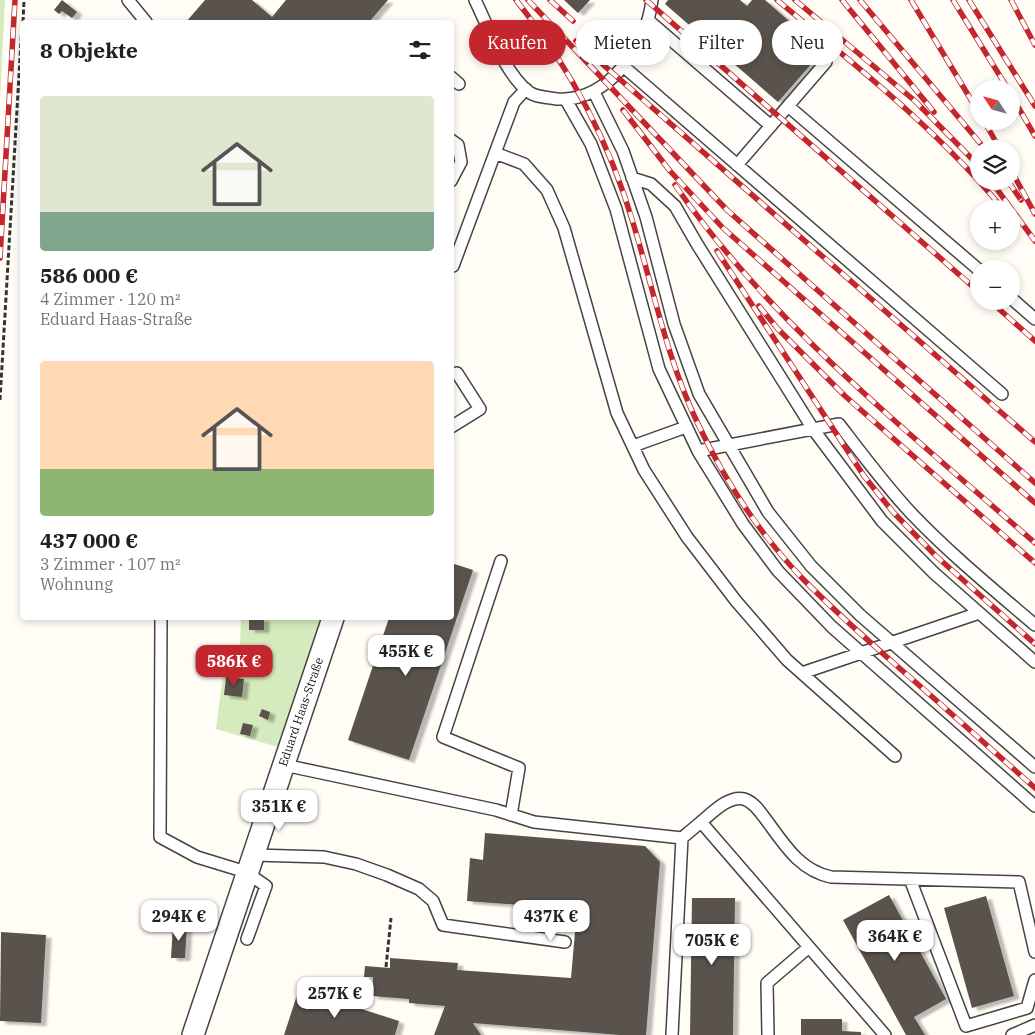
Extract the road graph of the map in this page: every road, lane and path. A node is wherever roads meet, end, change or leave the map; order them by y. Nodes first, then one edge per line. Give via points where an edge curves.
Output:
1 (24, 0) edge
2 (128, 0) edge
3 (475, 0) edge
4 (652, 0) edge
5 (23, 20) edge
6 (144, 20) edge
7 (648, 20) edge
8 (670, 39) edge
9 (823, 65) edge
10 (623, 66) joint
11 (20, 72) edge
12 (526, 89) junction
13 (594, 92) junction
14 (566, 100) junction
15 (788, 106) junction
16 (771, 126) junction
17 (454, 142) edge
18 (495, 153) junction
19 (737, 165) junction
20 (454, 175) edge
21 (632, 178) junction
22 (970, 262) edge
23 (454, 263) edge
24 (1020, 306) edge
25 (1035, 319) edge
26 (457, 373) dead end
27 (1002, 394) dead end
28 (0, 400) edge
29 (454, 425) edge
30 (686, 426) junction
31 (813, 428) junction
32 (727, 445) junction
33 (633, 446) junction
34 (698, 451) junction
35 (501, 561) dead end
36 (978, 613) junction
37 (161, 620) edge
38 (332, 620) edge
39 (1035, 625) edge
40 (891, 642) junction
41 (861, 653) junction
42 (1035, 662) edge
43 (802, 673) junction
44 (895, 756) dead end
45 (284, 764) junction
46 (1035, 767) edge
47 (1035, 806) edge
48 (511, 815) junction
49 (701, 822) junction
50 (682, 838) junction
51 (249, 864) junction
52 (910, 879) junction
53 (391, 918) dead end
54 (247, 939) dead end
55 (565, 942) dead end
56 (809, 947) junction
57 (1035, 952) edge
58 (386, 967) dead end
59 (1035, 980) edge
60 (1035, 1025) edge
61 (193, 1035) edge
62 (672, 1035) edge
63 (768, 1035) edge
64 (885, 1035) edge
65 (1012, 1035) edge

1 - 5 path
2 - 6 lane
3 - 12 lane via 514,78
4 - 7 lane
8 - 16 lane
9 - 15 lane
10 - 13 lane
10 - 19 lane
11 - 28 path
12 - 14 lane via 531,94
12 - 18 lane via 514,102
13 - 14 lane
13 - 21 lane via 623,151
14 - 30 lane via 591,144 616,209 659,369
15 - 16 lane
15 - 22 lane
16 - 19 lane
17 - 20 lane via 458,145 461,162
18 - 23 lane
18 - 33 lane via 524,164 547,190 564,228 617,413
19 - 27 lane
21 - 31 lane via 651,184 675,206
21 - 32 lane via 698,394
24 - 25 lane
26 - 29 lane via 480,409
30 - 33 lane
30 - 34 lane
31 - 32 lane
31 - 36 lane via 882,521
31 - 39 lane via 840,424 912,513
32 - 34 lane
32 - 40 lane via 768,512 810,566
33 - 43 lane via 644,470 687,537 736,601
34 - 41 lane via 743,524 778,571
35 - 48 lane via 444,737 519,768
36 - 40 lane
36 - 42 lane
37 - 51 lane via 160,837 197,857
38 - 45 street, Eduard Haas-Straße
40 - 41 lane
40 - 46 lane
41 - 43 lane
41 - 47 lane
43 - 44 lane
45 - 48 lane
45 - 51 street, Eduard Haas-Straße
48 - 50 lane via 534,822
49 - 50 lane
49 - 52 lane via 730,801 744,799 756,806 793,855 818,874
49 - 56 lane
50 - 62 lane
51 - 54 lane via 266,886
51 - 55 lane via 324,857 356,864 419,889 433,901 443,925
51 - 61 street, Eduard Haas-Straße
52 - 57 lane via 1018,882
52 - 59 lane via 966,1026 1027,1008
53 - 58 path
56 - 63 lane via 767,983
56 - 64 lane
60 - 65 lane

